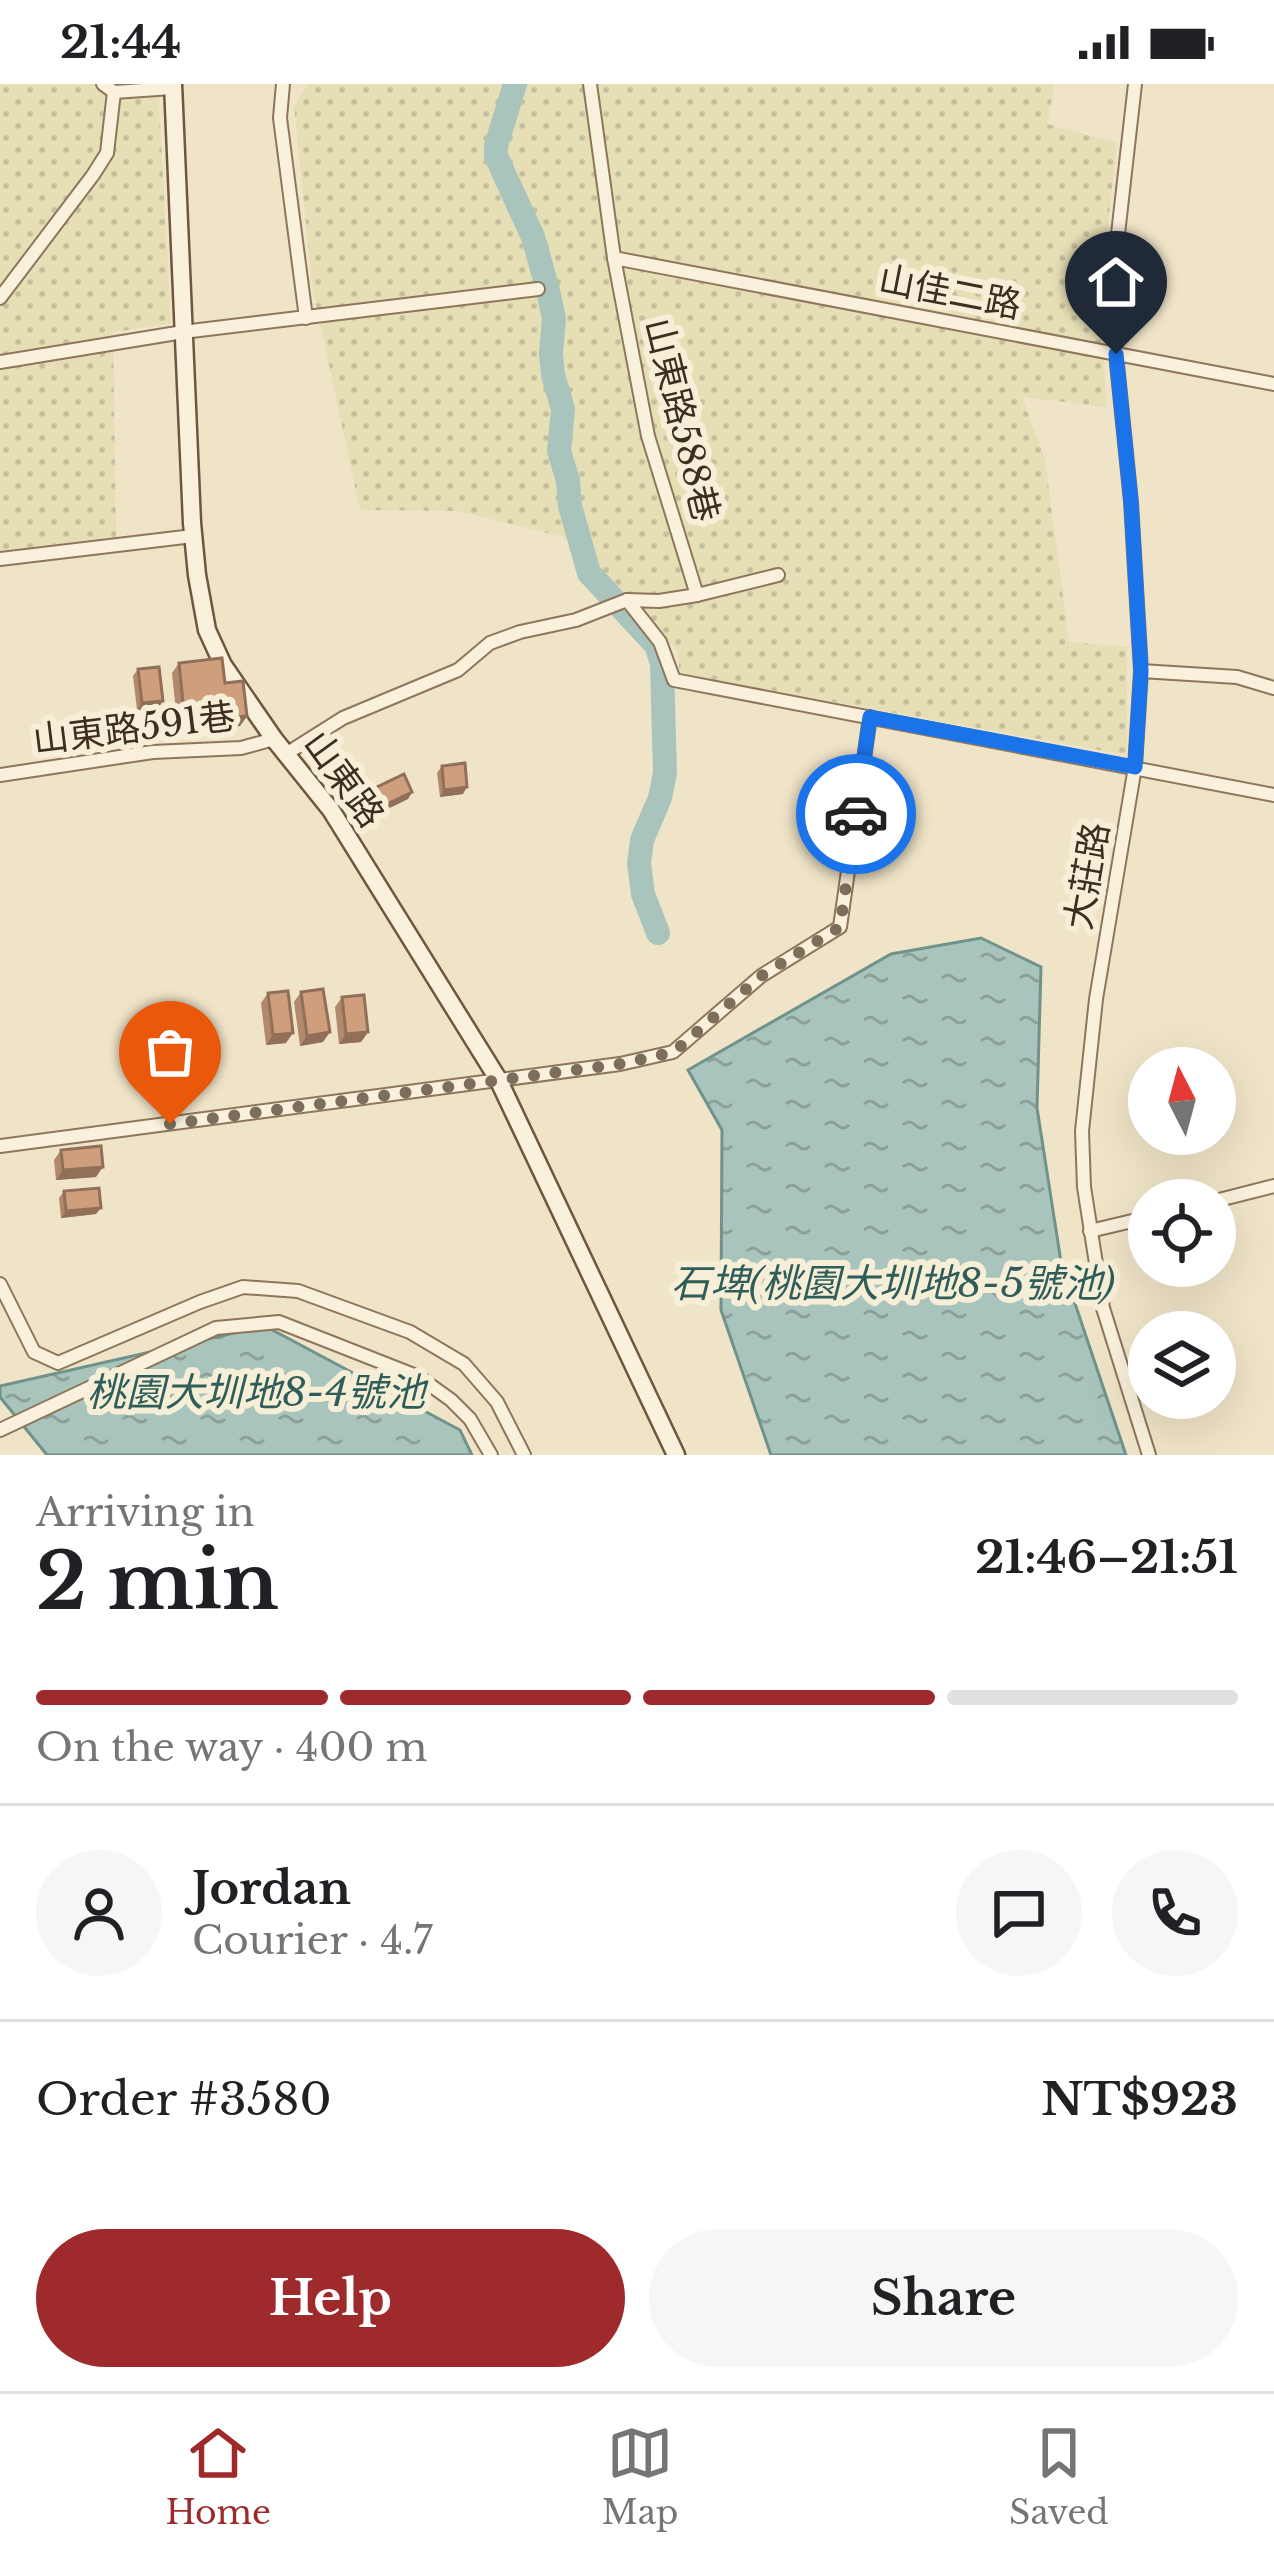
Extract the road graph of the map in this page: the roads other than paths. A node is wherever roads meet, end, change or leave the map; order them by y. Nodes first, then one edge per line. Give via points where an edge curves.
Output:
1 (283, 84) edge
2 (590, 84) edge
3 (1136, 84) edge
4 (172, 86) edge
5 (108, 88) edge
6 (614, 258) junction
7 (538, 289) dead end
8 (0, 298) edge
9 (306, 318) junction
10 (183, 332) junction
11 (1116, 354) junction
12 (0, 362) edge
13 (1274, 384) edge
14 (194, 536) junction
15 (0, 559) edge
16 (778, 575) dead end
17 (697, 595) junction
18 (627, 600) junction
19 (1141, 671) junction
20 (1274, 688) edge
21 (870, 717) junction
22 (274, 739) junction
23 (286, 754) junction
24 (1135, 767) junction
25 (0, 775) edge
26 (1274, 794) edge
27 (498, 1079) junction
28 (0, 1146) edge
29 (1274, 1186) edge
30 (1236, 1196) edge
31 (1128, 1222) edge
32 (1090, 1232) junction
33 (0, 1284) edge
34 (0, 1430) edge
35 (491, 1455) edge
36 (524, 1455) edge
37 (676, 1455) edge
38 (1149, 1455) edge

1 - 9 street via 280,118
2 - 6 street, 山東路588巷
3 - 11 street, 大莊路 via 1112,287
4 - 5 street
4 - 10 street, 山東路
5 - 8 street via 106,153
6 - 11 street, 山佳二路
6 - 17 street, 山東路588巷 via 648,436
7 - 9 street
9 - 10 street
10 - 12 street
10 - 14 street, 山東路
11 - 13 street, 山佳二路
11 - 19 street, 大莊路
14 - 15 street
14 - 22 street, 山東路 via 208,630
16 - 17 street
17 - 18 street
18 - 21 street via 660,642 674,680
18 - 23 street via 490,644 458,670 344,718
19 - 20 street via 1238,677
19 - 24 street, 大莊路
21 - 24 street
21 - 27 street via 840,927 761,976 674,1052
22 - 23 street, 山東路
22 - 25 street, 山東路591巷
23 - 27 street, 山東路 via 331,810
24 - 26 street
24 - 32 street, 大莊路 via 1082,1131
27 - 28 street
27 - 37 street, 山東路
29 - 30 street
31 - 32 street
32 - 38 street, 大莊路 via 1102,1307
33 - 36 street via 34,1352 58,1363 243,1287 298,1291 410,1332 464,1364 497,1402
34 - 35 street via 216,1328 279,1322 419,1377 470,1419

